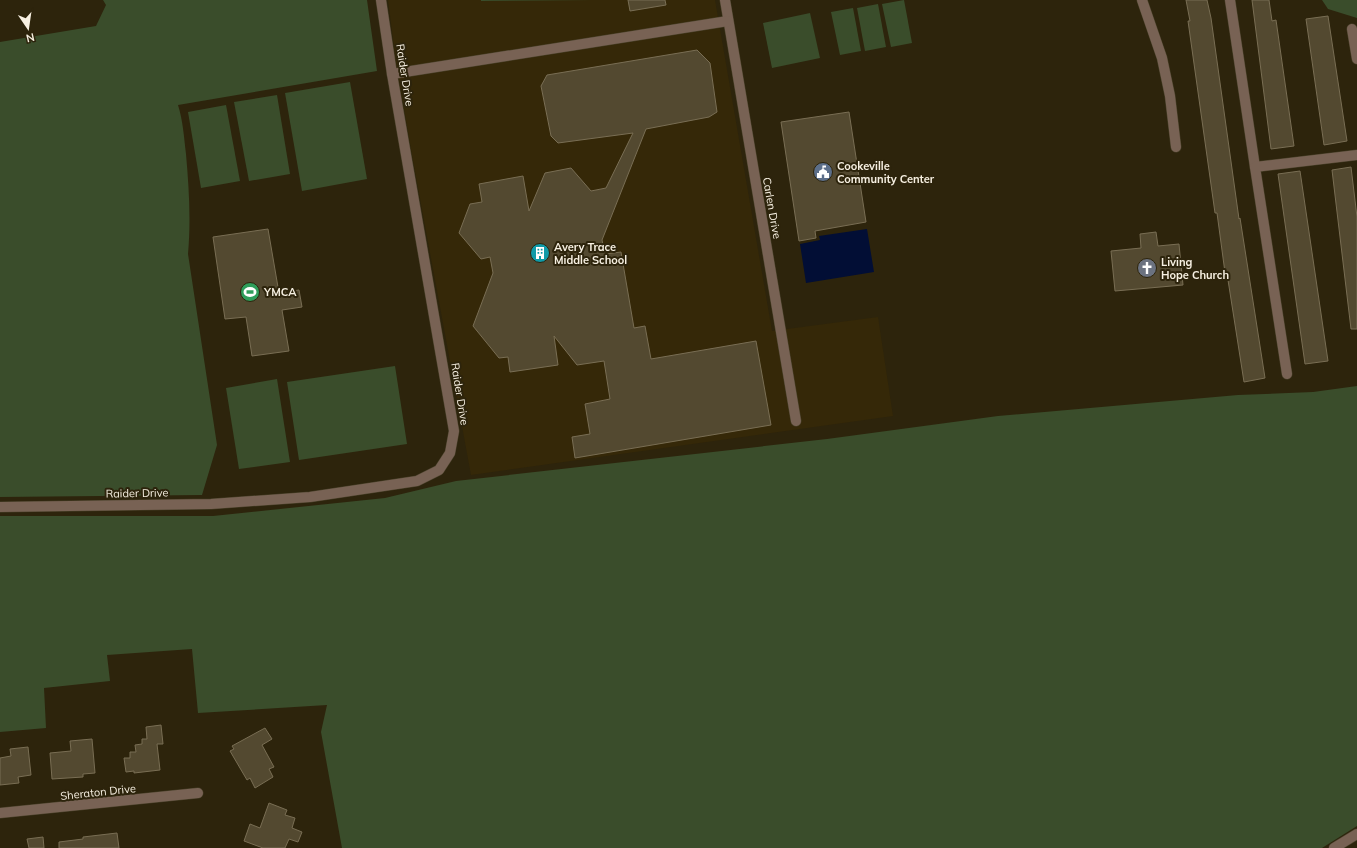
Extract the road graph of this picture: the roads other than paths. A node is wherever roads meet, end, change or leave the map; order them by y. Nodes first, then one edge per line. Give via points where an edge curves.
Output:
1 (381, 0) edge
2 (725, 0) edge
3 (1142, 0) edge
4 (1230, 0) edge
5 (728, 21) junction
6 (1352, 29) dead end
7 (1357, 59) edge
8 (392, 74) junction
9 (1176, 147) dead end
10 (1357, 155) edge
11 (1255, 167) junction
12 (1287, 374) dead end
13 (796, 421) dead end
14 (0, 507) edge
15 (198, 793) dead end
16 (0, 813) edge
17 (1357, 834) edge
18 (1334, 848) edge

1 - 8 street, Raider Drive
2 - 5 street, Carlen Drive
3 - 9 street via 1162,58
4 - 11 street
5 - 8 street
5 - 13 street, Carlen Drive
6 - 7 street
8 - 14 street, Raider Drive via 454,431 450,453 439,470 417,481 310,497 211,504
10 - 11 street
11 - 12 street
15 - 16 street, Sheraton Drive
17 - 18 street

